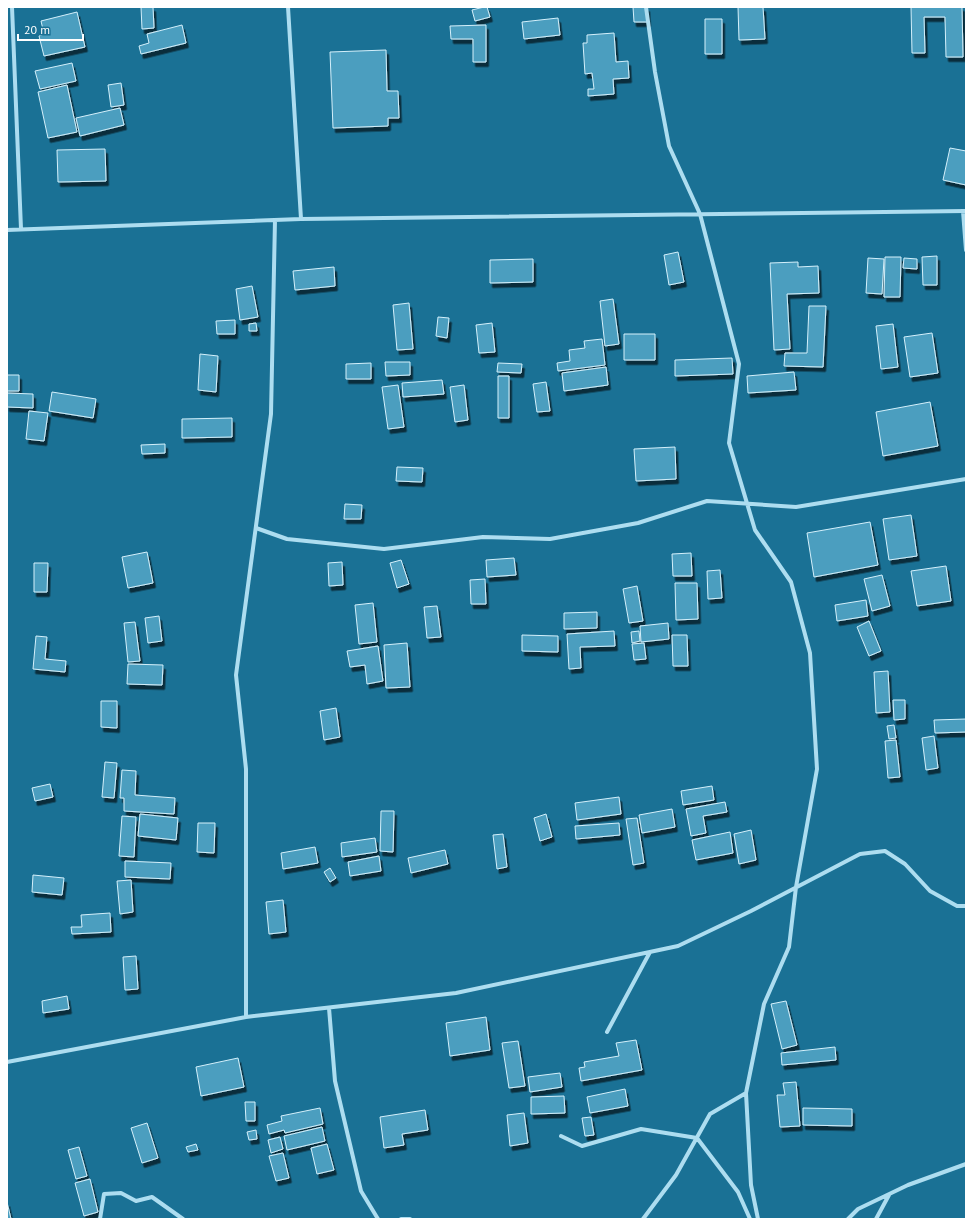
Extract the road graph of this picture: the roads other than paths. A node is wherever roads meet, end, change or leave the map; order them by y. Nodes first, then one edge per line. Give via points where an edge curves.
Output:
1 (12, 7) edge
2 (288, 7) edge
3 (646, 7) edge
4 (964, 211) edge
5 (700, 214) junction
6 (301, 219) junction
7 (275, 220) junction
8 (21, 229) junction
9 (7, 230) edge
10 (966, 250) edge
11 (966, 479) edge
12 (747, 504) junction
13 (256, 528) junction
14 (796, 887) junction
15 (966, 906) edge
16 (650, 952) junction
17 (329, 1008) junction
18 (246, 1018) junction
19 (607, 1032) dead end
20 (7, 1062) edge
21 (746, 1093) junction
22 (561, 1136) dead end
23 (697, 1138) junction
24 (966, 1164) edge
25 (889, 1195) junction
26 (100, 1219) edge
27 (183, 1219) edge
28 (378, 1219) edge
29 (401, 1219) edge
30 (410, 1219) edge
31 (643, 1219) edge
32 (750, 1219) edge
33 (758, 1219) edge
34 (848, 1219) edge
35 (876, 1219) edge

1 - 8 street
2 - 6 street
3 - 5 street via 669,146
4 - 5 street
4 - 10 street
5 - 6 street
5 - 12 street via 739,364 729,443
6 - 7 street
7 - 8 street
7 - 13 street via 271,414
8 - 9 street
11 - 12 street via 796,507
12 - 13 street via 707,501 638,523 550,539 483,537 384,549 287,539
12 - 14 street via 755,530 791,582 810,653 817,769
13 - 18 street via 236,675 246,769
14 - 15 street via 860,854 884,851 905,864 930,891 957,906
14 - 16 street via 678,946
14 - 21 street via 789,946 764,1004
16 - 17 street via 456,993
16 - 19 street
17 - 18 street
17 - 28 street via 335,1081 361,1191
18 - 20 street
21 - 23 street via 710,1114
21 - 33 street via 751,1185
22 - 23 street via 582,1146 641,1129
23 - 31 street via 676,1175
23 - 32 street via 738,1192
24 - 25 street via 908,1185
25 - 34 street via 858,1210
25 - 35 street
26 - 27 street via 104,1194 121,1193 136,1201 152,1197
29 - 30 street

